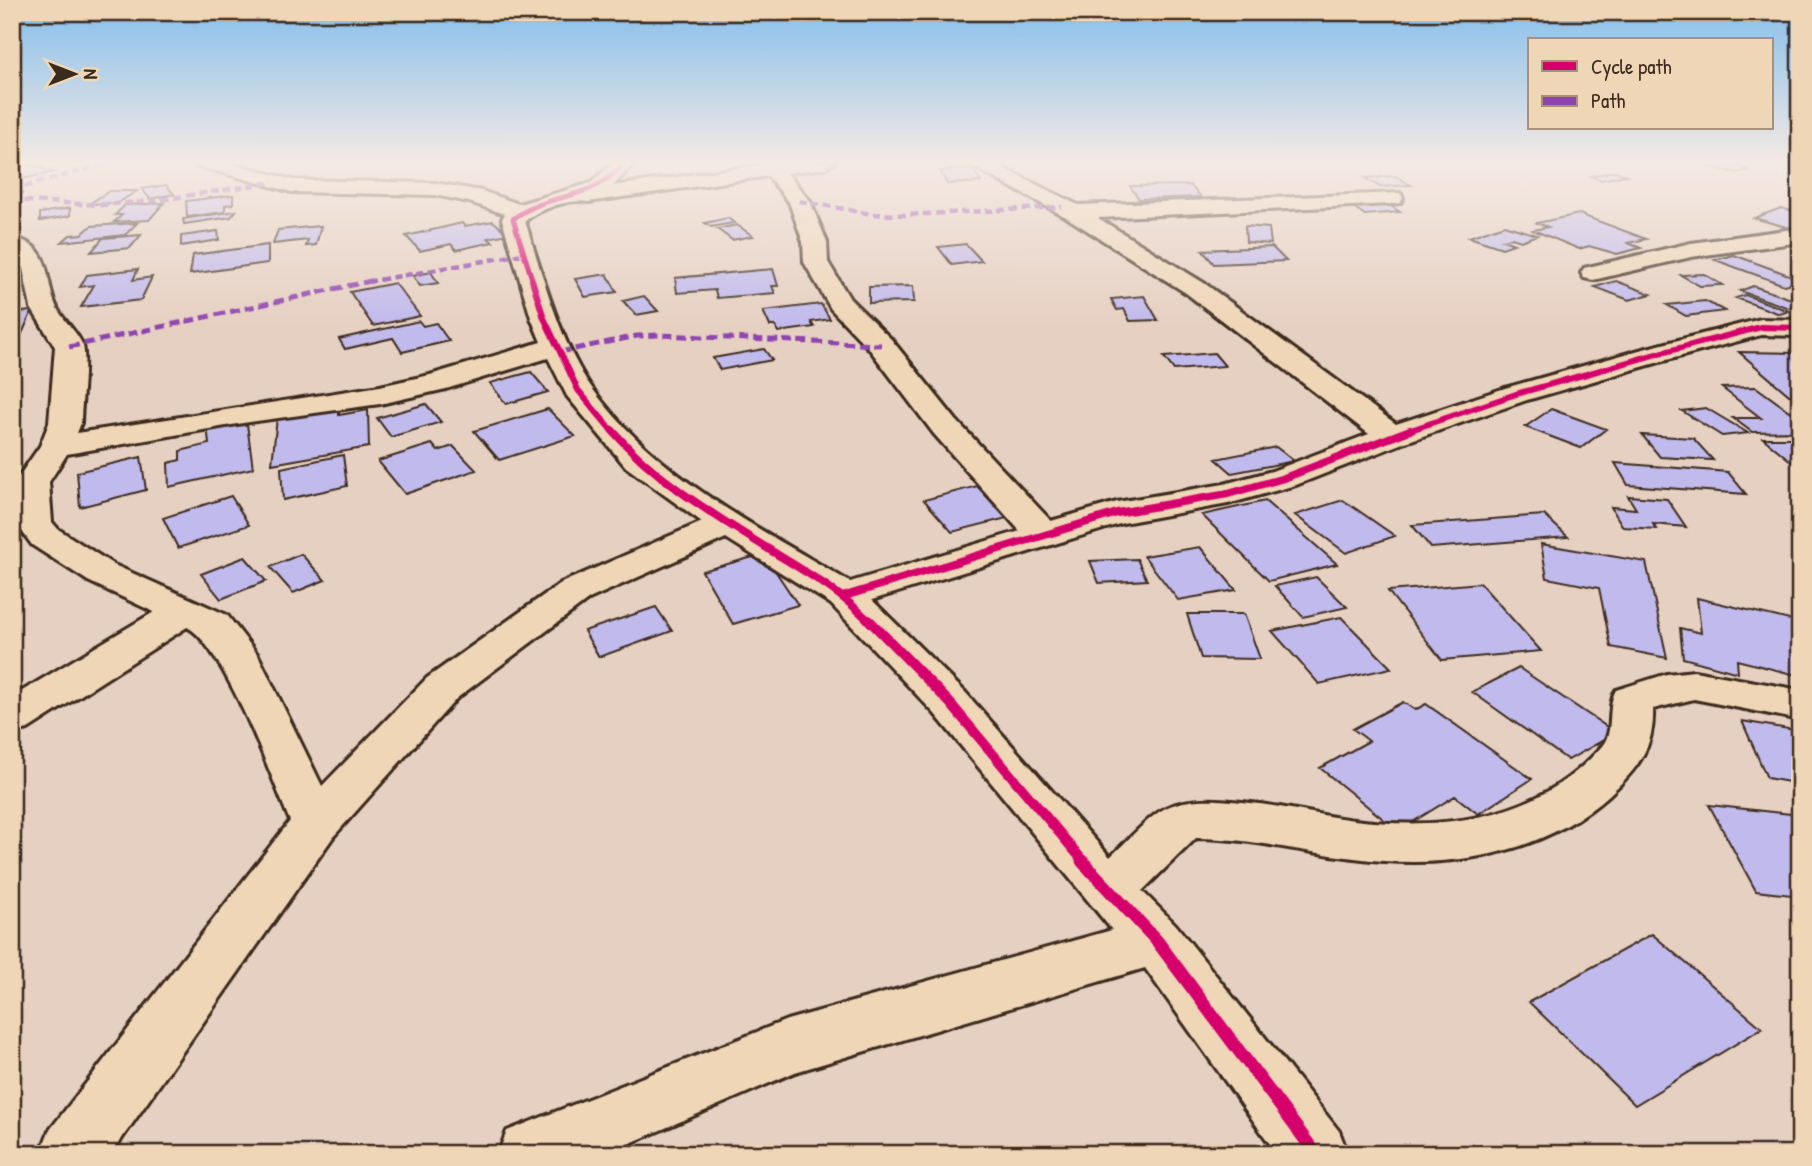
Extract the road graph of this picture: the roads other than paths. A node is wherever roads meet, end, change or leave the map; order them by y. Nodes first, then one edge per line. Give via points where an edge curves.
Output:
1 (516, 216) edge
2 (805, 216) edge
3 (1081, 216) edge
4 (1800, 235) edge
5 (12, 244) edge
6 (1593, 273) dead end
7 (1800, 328) edge
8 (557, 346) junction
9 (1391, 436) junction
10 (56, 446) junction
11 (728, 523) junction
12 (1043, 534) junction
13 (845, 596) junction
14 (185, 611) junction
15 (1800, 705) edge
16 (12, 718) edge
17 (316, 824) junction
18 (1108, 891) junction
19 (1157, 941) junction
20 (72, 1154) edge
21 (530, 1154) edge
22 (1315, 1154) edge

1 - 8 street via 544,318
2 - 12 street via 815,242 816,262 840,303 881,345 945,428
3 - 9 street via 1195,288
4 - 6 street via 1691,250
5 - 10 street via 28,253 34,263 44,308 69,347 65,423
7 - 9 street via 1737,332 1516,394
8 - 10 street via 380,395
8 - 11 street via 578,390 638,460
9 - 12 street via 1284,478 1228,494 1117,513
10 - 14 street via 32,482 34,523 45,537 101,573
11 - 13 street
11 - 17 street via 575,591 442,688
12 - 13 street
13 - 18 street via 950,703
14 - 16 street
14 - 17 street via 213,624 237,655
15 - 18 street via 1694,685 1667,689 1631,701 1632,734 1623,754 1570,802 1518,830 1458,841 1362,840 1221,818 1184,820
17 - 20 street
18 - 19 street
19 - 21 street via 787,1047
19 - 22 street

